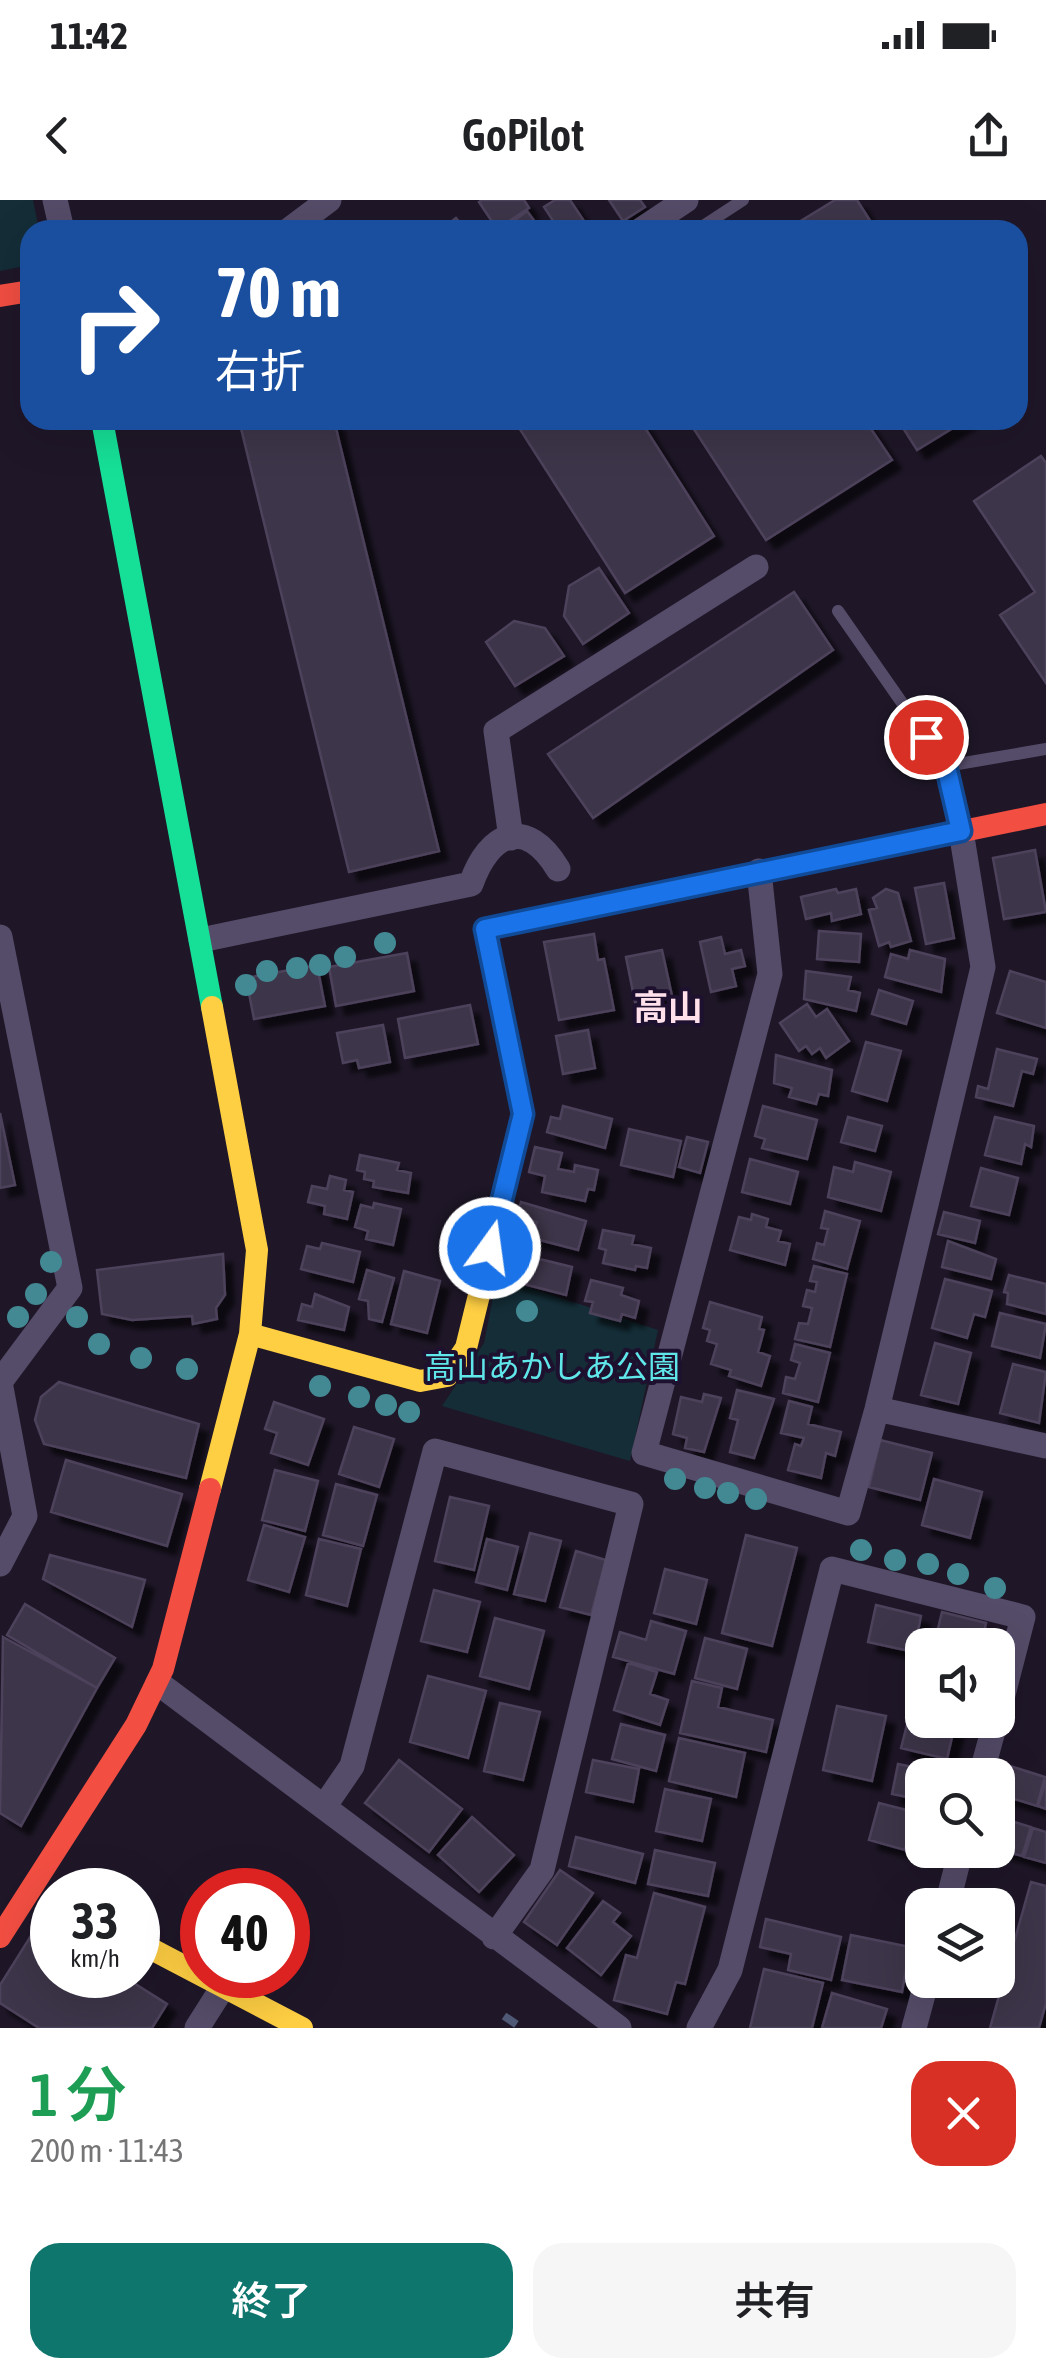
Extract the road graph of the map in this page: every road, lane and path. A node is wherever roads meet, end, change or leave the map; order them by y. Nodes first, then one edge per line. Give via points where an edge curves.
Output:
1 (328, 200) edge
2 (686, 200) edge
3 (743, 200) edge
4 (302, 220) edge
5 (656, 220) edge
6 (712, 220) edge
7 (104, 430) edge
8 (756, 568) dead end
9 (838, 611) dead end
10 (1046, 749) edge
11 (946, 766) junction
12 (1046, 814) edge
13 (961, 831) junction
14 (510, 838) junction
15 (558, 869) dead end
16 (760, 872) junction
17 (0, 937) edge
18 (200, 940) junction
19 (250, 1334) junction
20 (877, 1409) junction
21 (1046, 1446) edge
22 (0, 1564) edge
23 (1015, 1648) edge
24 (158, 1682) junction
25 (326, 1804) junction
26 (55, 1868) edge
27 (30, 1904) edge
28 (0, 1937) edge
29 (494, 1937) junction
30 (217, 1998) edge
31 (245, 1998) edge
32 (922, 1998) edge
33 (197, 2028) edge
34 (302, 2028) edge
35 (618, 2028) edge
36 (700, 2028) edge
37 (914, 2028) edge

1 - 4 street
2 - 5 street
3 - 6 lane
7 - 18 street
8 - 14 street via 496,731
9 - 11 lane
10 - 11 lane
11 - 13 lane
12 - 13 street
13 - 16 street
13 - 20 street via 983,968
14 - 15 street via 543,844
14 - 18 street via 480,859 471,884
16 - 19 street via 485,929 523,1114 466,1348 448,1376 420,1381
16 - 20 street via 770,974 644,1453 848,1513
17 - 22 street via 70,1288 0,1382 25,1516
18 - 19 street via 257,1250
19 - 24 street
20 - 21 street
23 - 36 street via 1023,1617 832,1568 730,1970
24 - 25 street
24 - 26 street
25 - 29 street
25 - 29 street via 352,1766 435,1451 631,1504 542,1870
27 - 28 street
29 - 35 street
30 - 33 street
31 - 34 street
32 - 37 street

